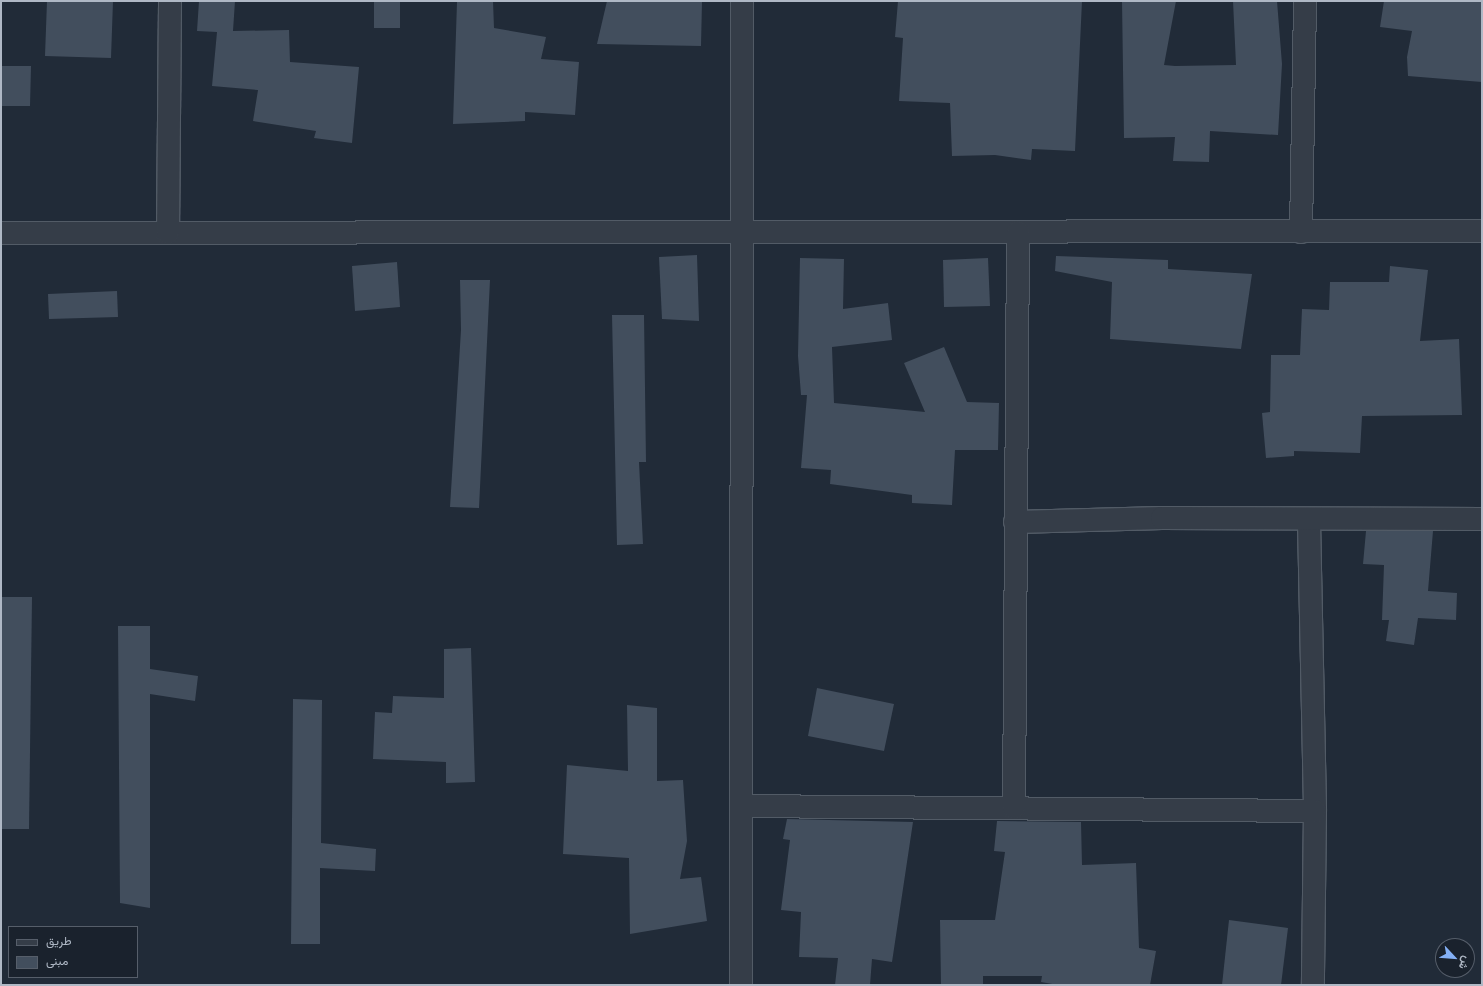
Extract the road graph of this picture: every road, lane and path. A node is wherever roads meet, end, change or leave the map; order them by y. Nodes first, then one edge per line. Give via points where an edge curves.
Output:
1 (170, 1) edge
2 (742, 1) edge
3 (1305, 1) edge
4 (1482, 231) edge
5 (742, 232) junction
6 (1018, 232) junction
7 (1301, 232) junction
8 (1, 233) edge
9 (168, 233) junction
10 (1482, 519) edge
11 (1309, 520) junction
12 (1015, 522) junction
13 (741, 806) junction
14 (1014, 808) junction
15 (1315, 811) junction
16 (741, 985) edge
17 (1313, 985) edge

1 - 9 street
2 - 5 street
3 - 7 street
4 - 7 street
5 - 6 street
5 - 9 street
5 - 13 street
6 - 7 street
6 - 12 street
8 - 9 street
10 - 11 street
11 - 12 street via 1162,518
11 - 15 street
12 - 14 street
13 - 14 street
13 - 16 street
14 - 15 street
15 - 17 street

